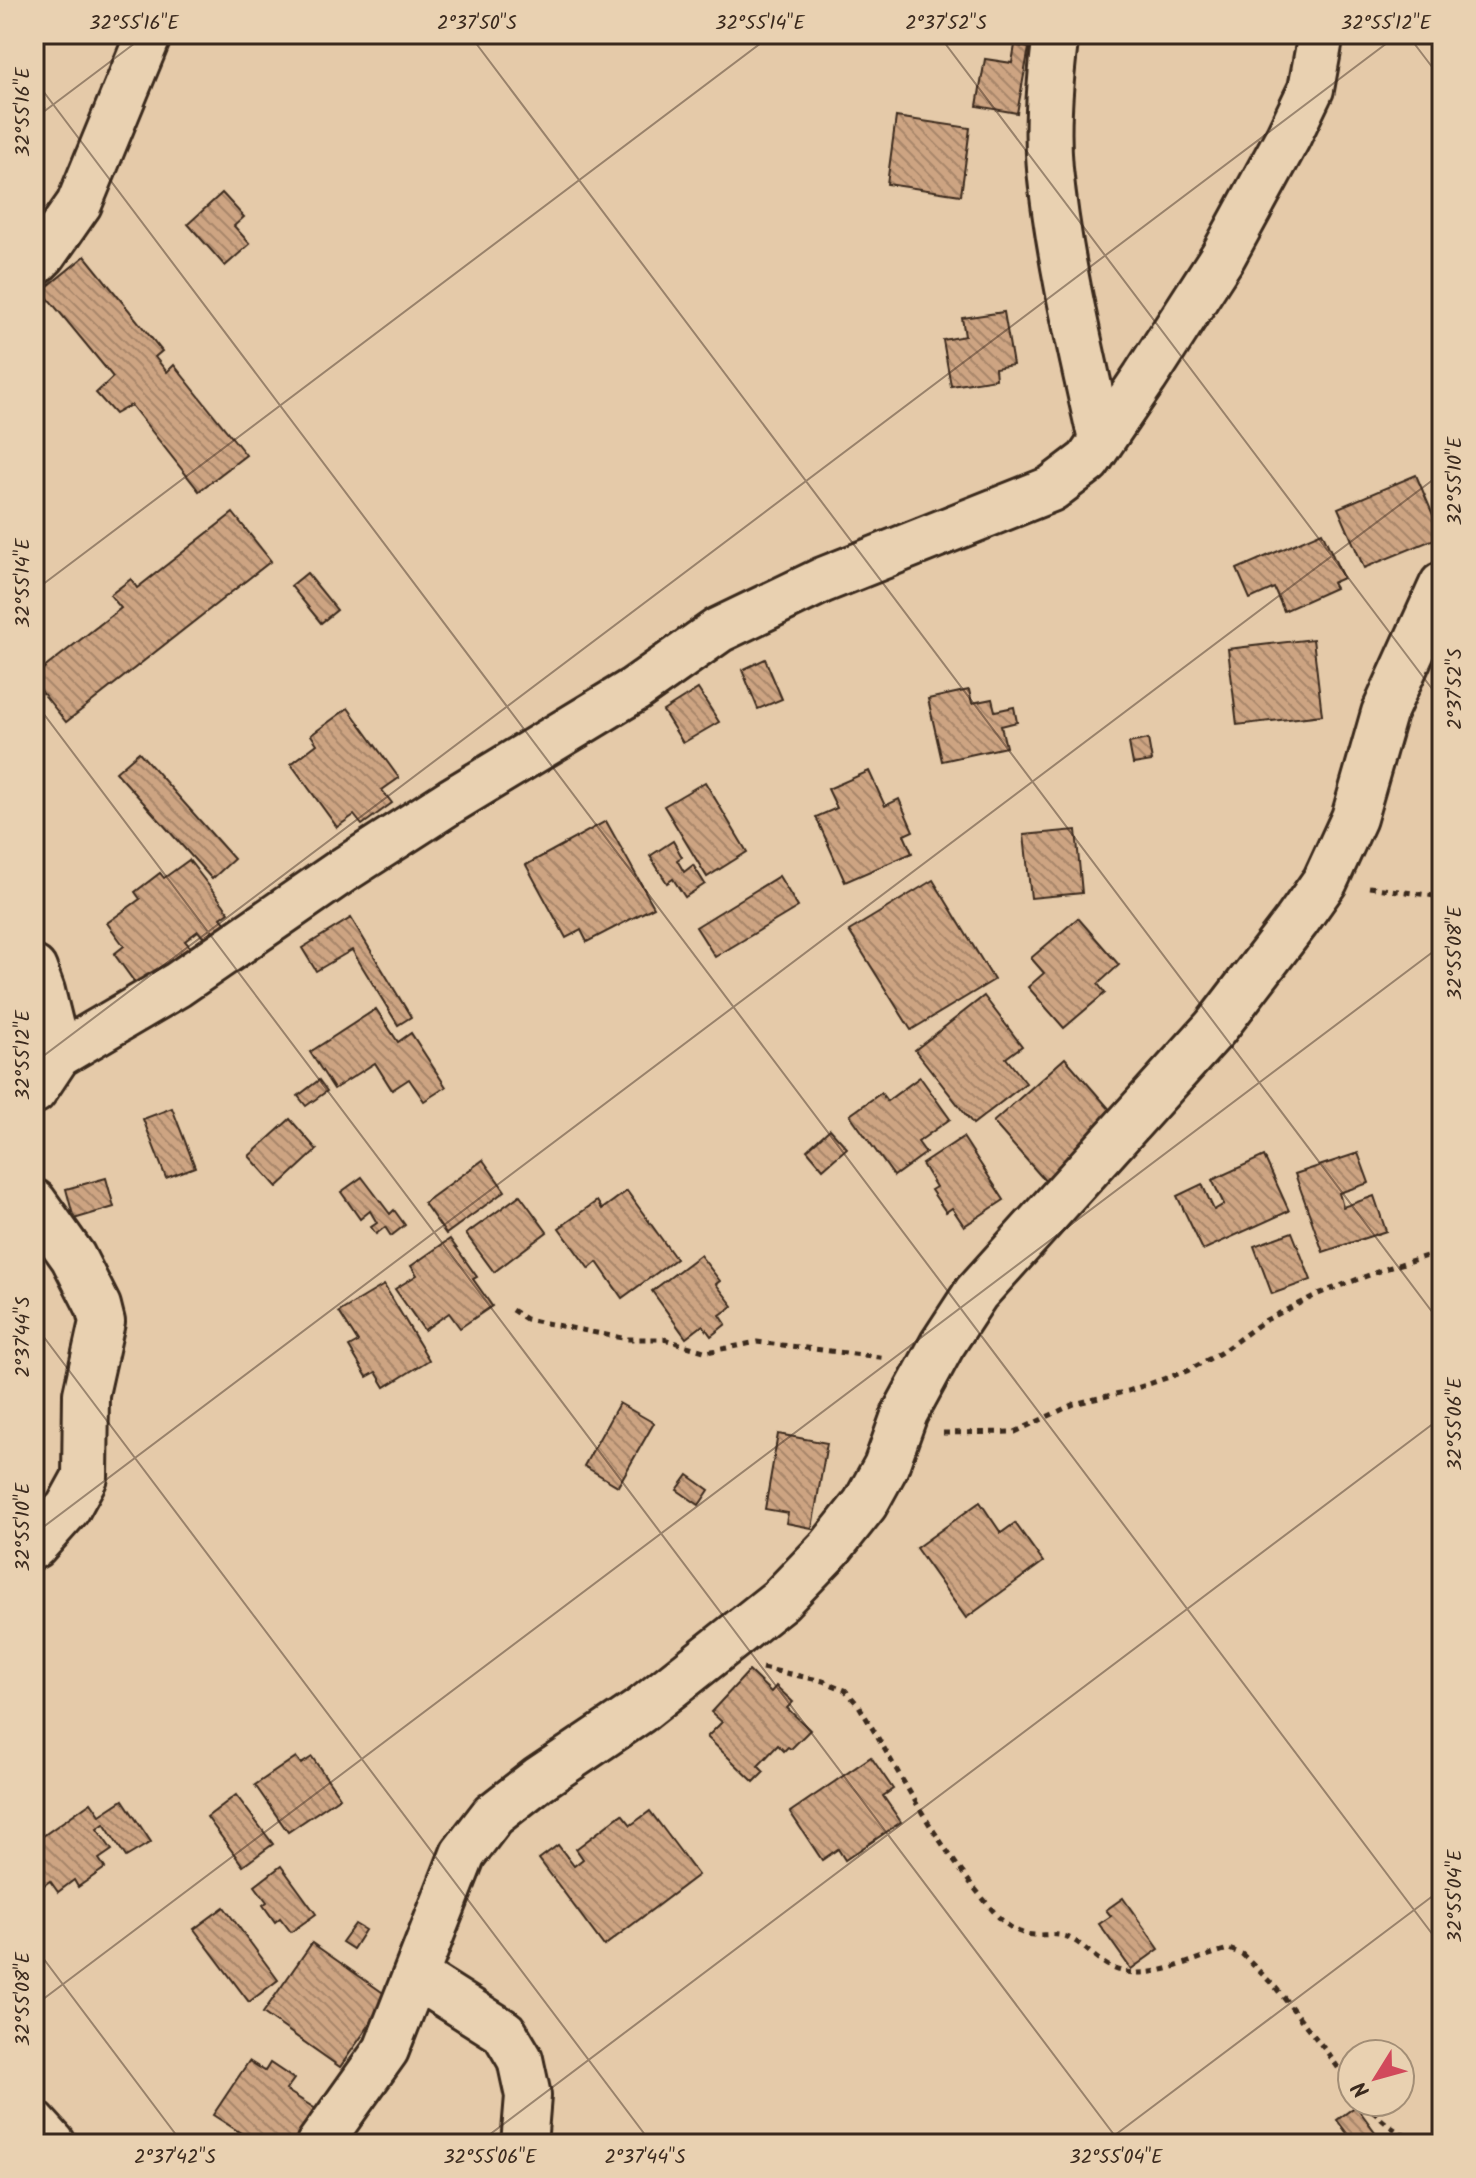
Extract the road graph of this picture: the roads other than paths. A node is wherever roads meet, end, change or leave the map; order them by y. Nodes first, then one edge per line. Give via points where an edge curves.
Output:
1 (149, 34) edge
2 (1056, 34) edge
3 (1321, 34) edge
4 (34, 264) edge
5 (1101, 440) junction
6 (1442, 585) edge
7 (34, 969) edge
8 (58, 1055) junction
9 (34, 1091) edge
10 (34, 1202) edge
11 (34, 1546) edge
12 (416, 1976) junction
13 (34, 2123) edge
14 (53, 2144) edge
15 (319, 2144) edge
16 (524, 2144) edge

1 - 4 street via 79,204
2 - 5 street via 1049,93 1050,167 1069,298
3 - 5 street via 1311,89 1288,137 1223,256
5 - 8 street via 1088,461 1051,489 836,575 719,630 634,690 342,871 177,985
6 - 12 street via 1384,713 1354,818 1325,881 1257,975 976,1293 905,1413 865,1504 830,1548 780,1600 640,1711 493,1815 463,1854
7 - 8 street
8 - 9 street
10 - 11 street via 73,1257 102,1322 86,1394 85,1477 68,1508
12 - 15 street via 386,2050
12 - 16 street via 504,2032 520,2059 528,2096
13 - 14 street

